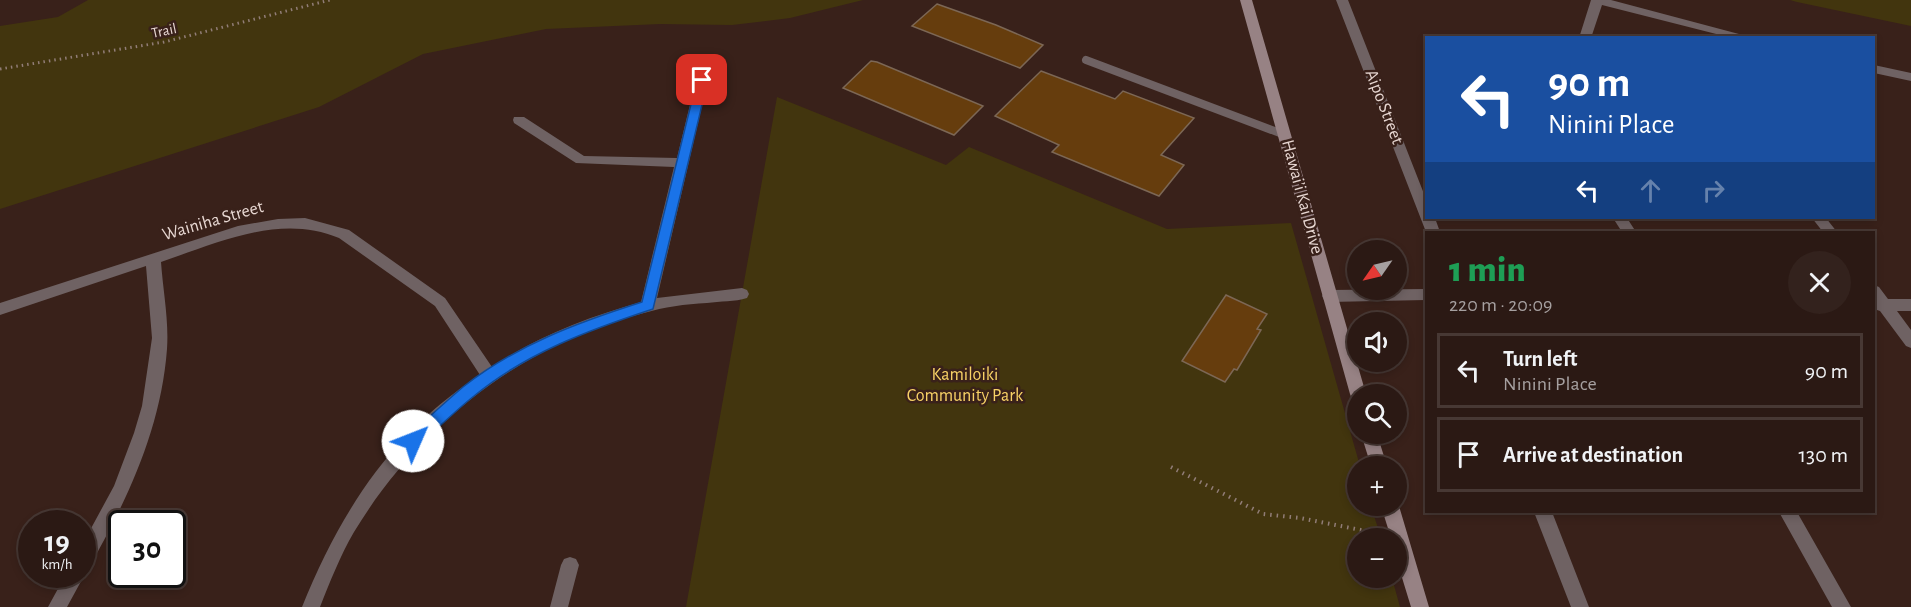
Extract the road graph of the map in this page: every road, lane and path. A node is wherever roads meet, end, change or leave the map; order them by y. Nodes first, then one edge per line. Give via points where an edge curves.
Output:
1 (330, 0) edge
2 (1246, 0) edge
3 (1342, 0) edge
4 (1597, 0) edge
5 (1586, 36) edge
6 (1740, 36) edge
7 (1086, 60) dead end
8 (0, 69) edge
9 (1875, 69) edge
10 (1911, 77) edge
11 (702, 80) dead end
12 (519, 120) dead end
13 (1285, 135) junction
14 (681, 163) junction
15 (1425, 211) edge
16 (1820, 219) edge
17 (1829, 231) edge
18 (153, 258) junction
19 (742, 294) dead end
20 (1425, 295) edge
21 (1329, 296) junction
22 (1878, 305) edge
23 (1911, 305) edge
24 (648, 306) junction
25 (0, 309) edge
26 (1911, 342) edge
27 (489, 376) junction
28 (1355, 384) edge
29 (1171, 467) dead end
30 (1543, 513) edge
31 (1789, 513) edge
32 (1353, 528) edge
33 (96, 537) edge
34 (1407, 562) edge
35 (570, 565) dead end
36 (68, 588) edge
37 (57, 607) edge
38 (311, 607) edge
39 (559, 607) edge
40 (1420, 607) edge
41 (1580, 607) edge
42 (1842, 607) edge

1 - 8 path, Trail via 164,42
2 - 13 main road, Hawai’i Kai Drive
3 - 15 street, Aipo Street
4 - 5 street
4 - 6 street
7 - 13 lane
9 - 10 street
11 - 14 street
12 - 14 street via 581,160
13 - 21 main road, Hawai’i Kai Drive
14 - 24 street
16 - 17 street
18 - 25 street, Wainiha Street
18 - 27 street, Wainiha Street via 275,223 310,223 332,228 440,302
18 - 33 street via 159,348 147,416 136,454
19 - 24 street
20 - 21 street
21 - 28 main road, Hawai’i Kai Drive
22 - 23 street
22 - 26 street
24 - 27 street via 569,332
27 - 38 street via 424,430 383,476 337,546
29 - 32 path via 1263,514
30 - 41 street
31 - 42 street
34 - 40 main road
35 - 39 street
36 - 37 street

